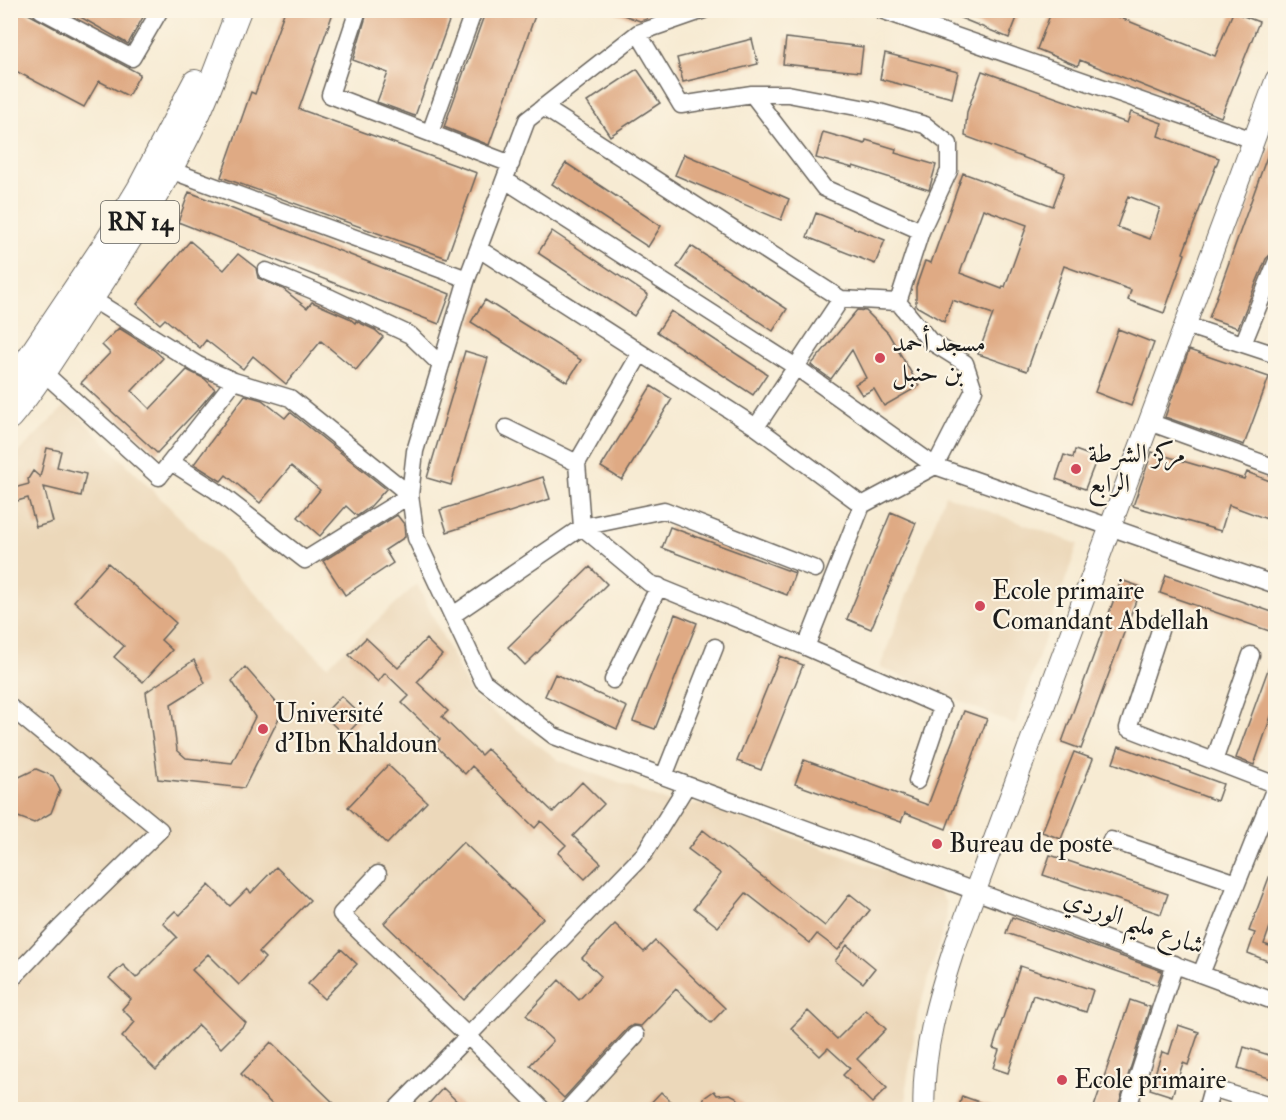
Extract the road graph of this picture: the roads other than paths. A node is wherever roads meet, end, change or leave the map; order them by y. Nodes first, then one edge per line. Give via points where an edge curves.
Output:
1 (40, 10) edge
2 (160, 10) edge
3 (225, 10) edge
4 (239, 10) edge
5 (358, 10) edge
6 (474, 10) edge
7 (704, 10) edge
8 (881, 10) edge
9 (638, 33) junction
10 (1275, 80) edge
11 (752, 94) junction
12 (543, 107) junction
13 (430, 133) junction
14 (1253, 141) junction
15 (511, 164) junction
16 (170, 170) junction
17 (505, 180) junction
18 (921, 231) junction
19 (479, 249) junction
20 (1275, 263) edge
21 (266, 272) dead end
22 (467, 279) junction
23 (92, 299) junction
24 (841, 299) junction
25 (898, 302) junction
26 (1185, 325) junction
27 (1243, 344) junction
28 (640, 354) junction
29 (1275, 355) edge
30 (441, 365) junction
31 (796, 367) junction
32 (44, 372) junction
33 (234, 381) junction
34 (10, 386) edge
35 (10, 417) edge
36 (1149, 422) junction
37 (756, 427) junction
38 (506, 428) dead end
39 (171, 462) junction
40 (577, 463) junction
41 (935, 466) junction
42 (1275, 468) edge
43 (410, 495) junction
44 (862, 505) junction
45 (582, 526) junction
46 (1111, 528) junction
47 (815, 569) dead end
48 (1275, 585) edge
49 (658, 586) junction
50 (453, 615) junction
51 (1162, 624) dead end
52 (715, 647) dead end
53 (806, 647) junction
54 (1251, 655) dead end
55 (613, 680) dead end
56 (10, 707) edge
57 (1214, 761) junction
58 (664, 776) junction
59 (917, 781) dead end
60 (687, 785) junction
61 (1275, 785) edge
62 (1111, 840) dead end
63 (378, 874) dead end
64 (1237, 883) junction
65 (976, 890) junction
66 (1175, 964) junction
67 (1201, 974) junction
68 (10, 981) edge
69 (1275, 1002) edge
70 (636, 1035) dead end
71 (468, 1036) junction
72 (1275, 1108) edge
73 (395, 1110) edge
74 (543, 1110) edge
75 (567, 1110) edge
76 (924, 1110) edge
77 (1127, 1110) edge
78 (1206, 1110) edge

1 - 2 street via 132,58
3 - 34 highway, RN 14 via 198,75 139,189
4 - 16 highway, RN 14 via 185,143
5 - 13 street via 330,95
6 - 13 street
7 - 9 street, شارع مليم الوردي
8 - 14 street
9 - 11 street via 681,105
9 - 12 street, شارع مليم الوردي
10 - 14 main road
11 - 18 street via 824,188
11 - 18 street via 788,94 872,110 925,125 950,144 949,171
12 - 15 street, شارع مليم الوردي via 527,120
12 - 24 street
13 - 15 street
14 - 26 main road
15 - 17 street, شارع مليم الوردي
16 - 22 street
16 - 23 highway, RN 14
17 - 19 street, شارع مليم الوردي
17 - 31 street
18 - 25 street
19 - 22 street, شارع مليم الوردي
19 - 28 street
20 - 27 street
21 - 30 street via 410,335
22 - 30 street, شارع مليم الوردي
23 - 32 highway, RN 14
23 - 33 street via 198,364
24 - 25 street
24 - 31 street
25 - 41 street via 930,341 964,363 974,390
26 - 27 street
26 - 36 main road
27 - 29 street
28 - 37 street
28 - 40 street
30 - 43 street, شارع مليم الوردي via 415,451
31 - 37 street
31 - 41 street
32 - 35 highway, RN 14
32 - 39 street via 159,477
33 - 39 street
33 - 43 street via 290,399
36 - 42 street
36 - 46 main road
37 - 44 street
38 - 40 street
39 - 43 street via 305,560
40 - 45 street
41 - 44 street
41 - 46 street
43 - 50 street, شارع مليم الوردي via 416,538
44 - 53 street
45 - 47 street via 664,510
45 - 49 street
45 - 50 street
46 - 48 street
46 - 65 main road
49 - 53 street
49 - 55 street
50 - 58 street, شارع مليم الوردي via 483,681 554,736
51 - 57 street via 1128,728
52 - 58 street
53 - 59 street via 942,707
54 - 57 street
56 - 68 street via 160,830
57 - 61 street
58 - 60 street, شارع مليم الوردي
60 - 65 street, شارع مليم الوردي
60 - 71 street via 644,854
61 - 64 street
62 - 64 street
63 - 71 street via 341,915
64 - 67 street
65 - 66 street, شارع مليم الوردي
65 - 76 main road via 936,1003
66 - 67 street, شارع مليم الوردي
66 - 77 street
67 - 69 street, شارع مليم الوردي
70 - 75 street
71 - 73 street
71 - 74 street
72 - 78 street via 1212,1088

